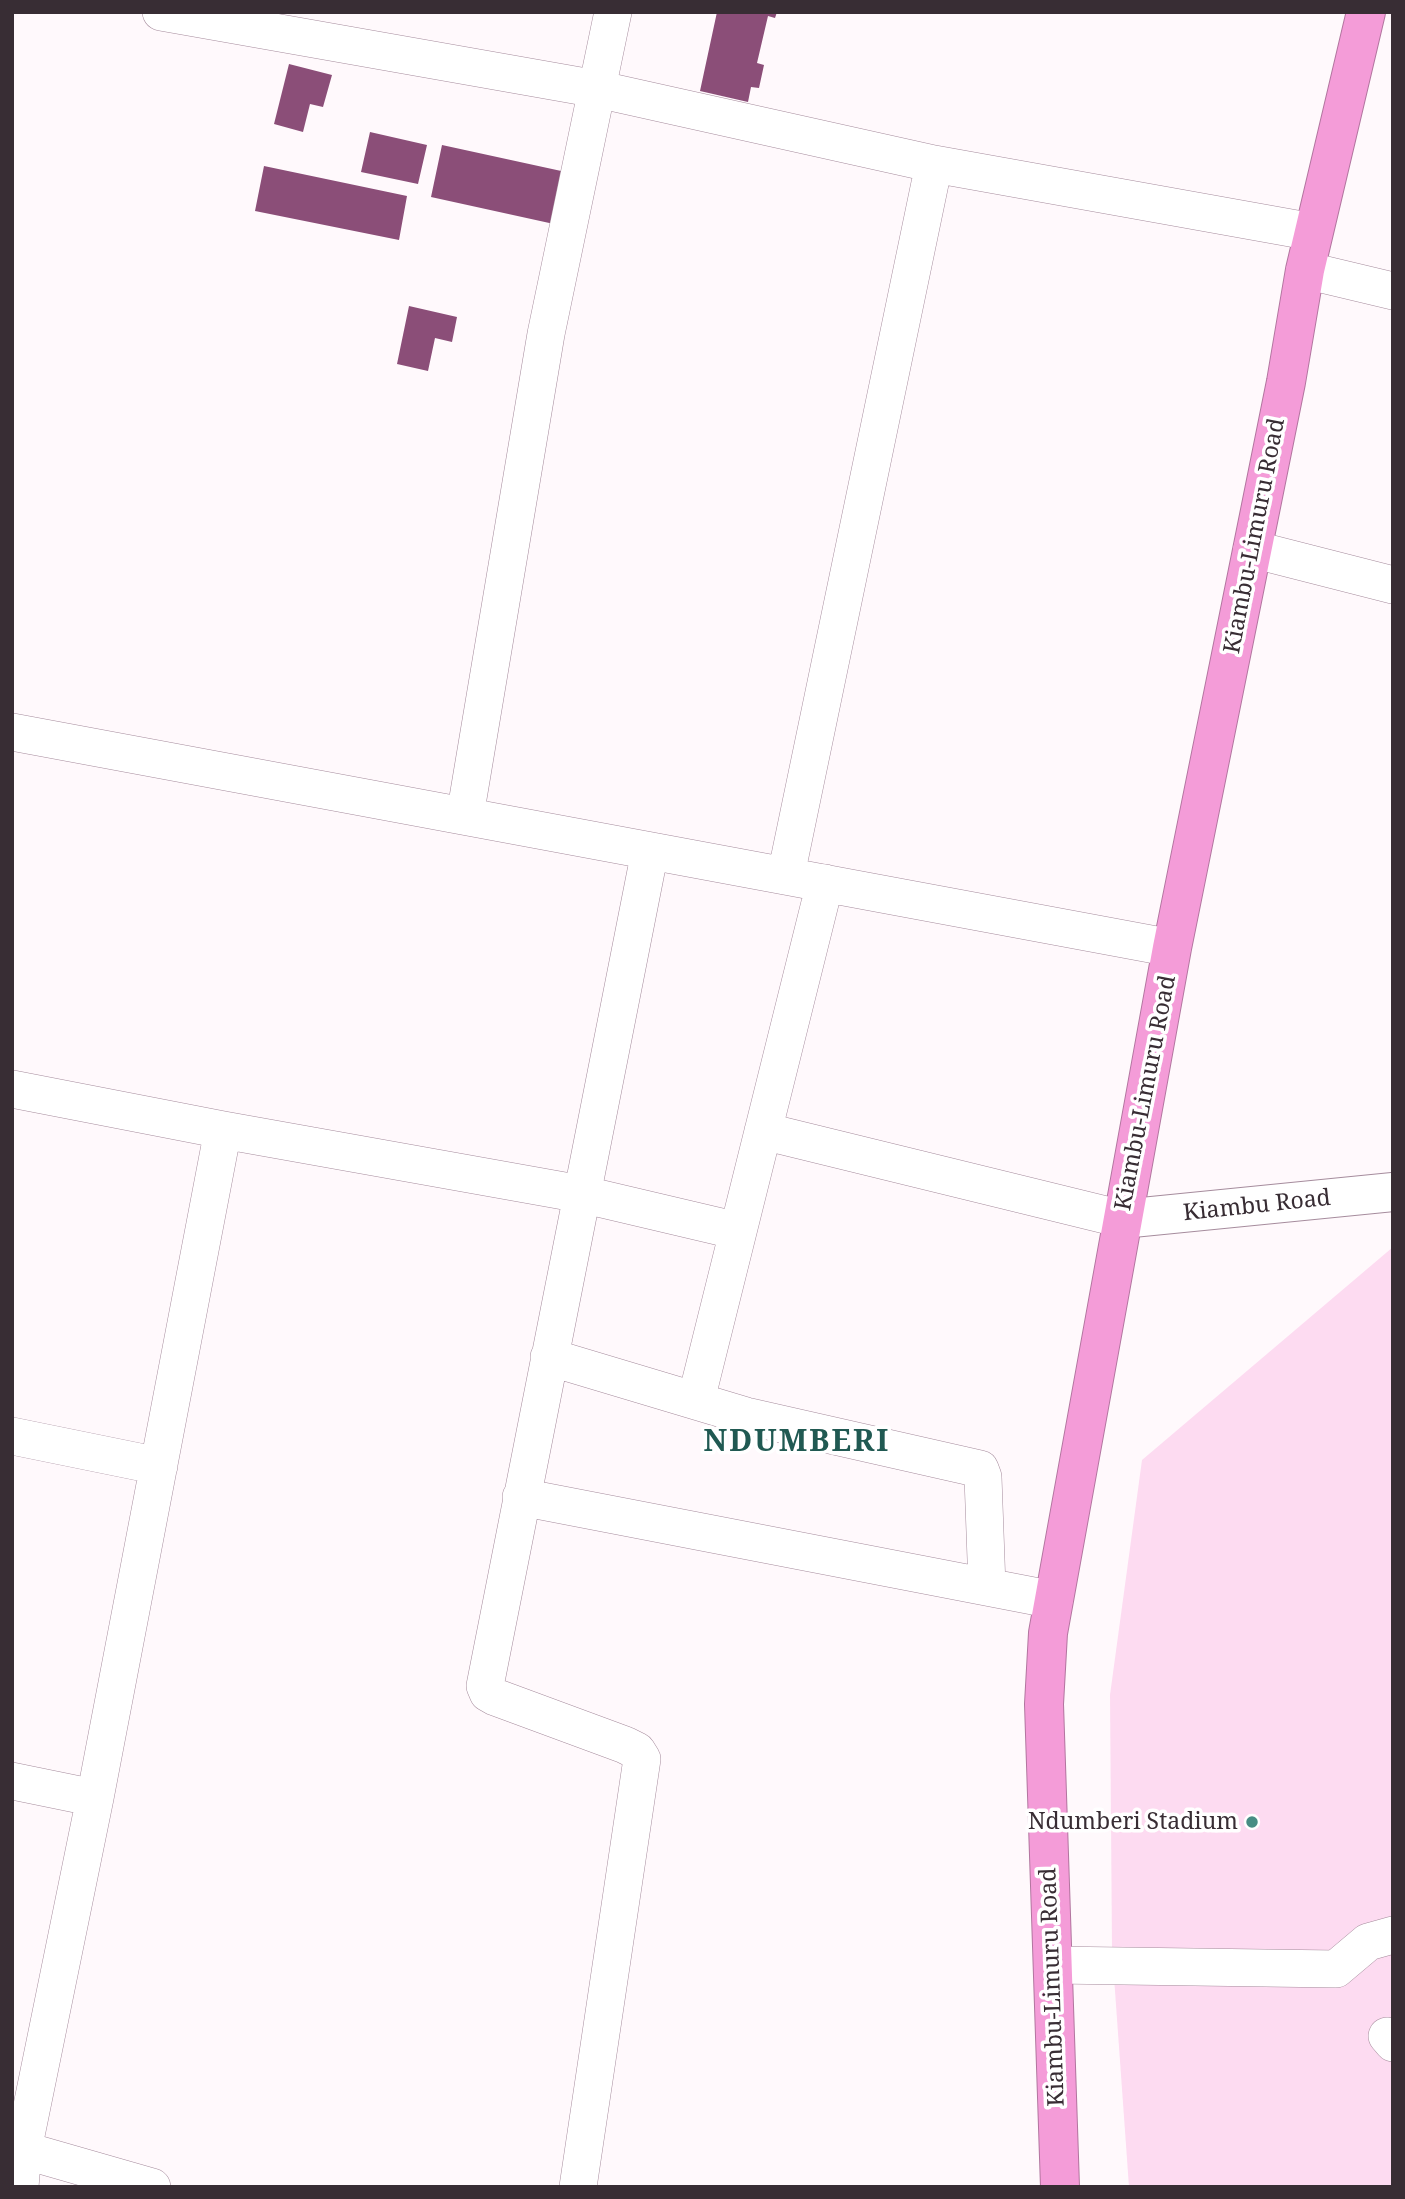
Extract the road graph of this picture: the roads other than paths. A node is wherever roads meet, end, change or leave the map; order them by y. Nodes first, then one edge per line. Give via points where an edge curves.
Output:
1 (161, 12) edge
2 (613, 12) edge
3 (1366, 12) edge
4 (597, 89) junction
5 (933, 164) junction
6 (1313, 232) junction
7 (1306, 270) junction
8 (1393, 291) edge
9 (1252, 549) junction
10 (1393, 585) edge
11 (12, 732) edge
12 (465, 816) junction
13 (650, 851) junction
14 (786, 875) junction
15 (825, 883) junction
16 (1172, 948) junction
17 (12, 1089) edge
18 (223, 1130) junction
19 (763, 1131) junction
20 (1393, 1192) edge
21 (581, 1194) junction
22 (1122, 1219) junction
23 (738, 1231) junction
24 (549, 1357) junction
25 (696, 1400) junction
26 (12, 1436) edge
27 (159, 1466) junction
28 (521, 1497) junction
29 (988, 1587) junction
30 (1054, 1600) junction
31 (12, 1781) edge
32 (95, 1798) junction
33 (1393, 1935) edge
34 (1053, 1965) junction
35 (18, 2149) edge
36 (20, 2187) edge
37 (152, 2187) edge
38 (578, 2187) edge
39 (1060, 2187) edge

1 - 4 street
2 - 4 street
3 - 6 highway, Kiambu-Limuru Road
4 - 5 street
4 - 12 street via 546,334
5 - 6 street
5 - 14 street
6 - 7 highway, Kiambu-Limuru Road
7 - 8 street
7 - 9 highway, Kiambu-Limuru Road
9 - 10 street
9 - 16 highway, Kiambu-Limuru Road
11 - 12 street
12 - 13 street
13 - 14 street
13 - 21 street
14 - 15 street
15 - 16 street
15 - 19 street
16 - 22 highway, Kiambu-Limuru Road
17 - 18 street
18 - 21 street
18 - 27 street
19 - 22 street
19 - 23 street
20 - 22 street, Kiambu Road
21 - 23 street
21 - 24 street
22 - 30 highway, Kiambu-Limuru Road
23 - 25 street
24 - 25 street
24 - 28 street
25 - 29 street via 746,1416 980,1469
26 - 27 street
27 - 32 street
28 - 29 street
28 - 38 street via 485,1677 488,1693 625,1745 638,1751 642,1759
29 - 30 street
30 - 34 highway, Kiambu-Limuru Road via 1044,1704
31 - 32 street
32 - 35 street
33 - 34 street via 1368,1942 1336,1969
34 - 39 highway, Kiambu-Limuru Road
35 - 36 street
35 - 37 street

